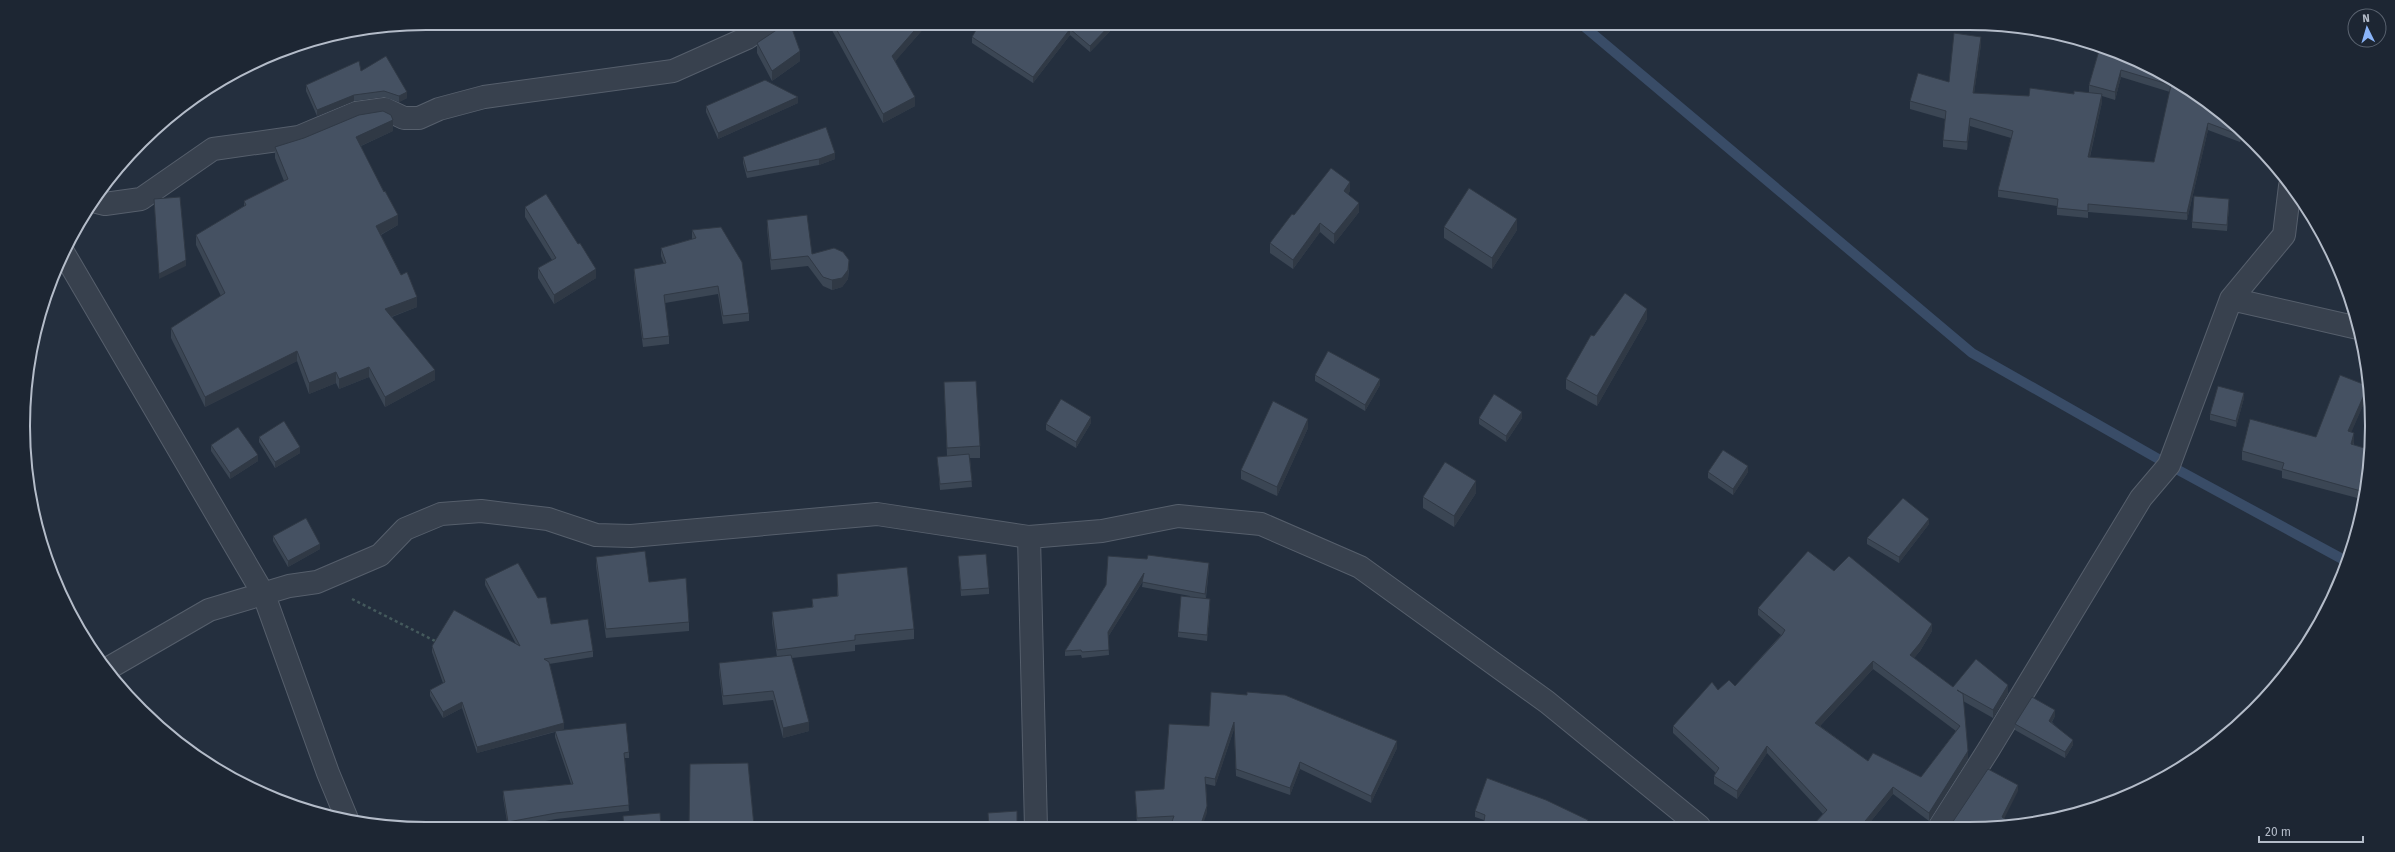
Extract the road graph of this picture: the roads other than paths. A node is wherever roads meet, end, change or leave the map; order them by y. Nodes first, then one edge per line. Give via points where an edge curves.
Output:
1 (760, 30) edge
2 (2289, 194) edge
3 (99, 203) edge
4 (67, 259) edge
5 (2231, 299) junction
6 (2353, 327) edge
7 (1029, 537) junction
8 (264, 595) junction
9 (112, 666) edge
10 (345, 813) edge
11 (1036, 822) edge
12 (1694, 822) edge
13 (1943, 822) edge

1 - 3 street via 748,38 674,71 484,97 439,109 418,118 404,118 385,109 356,113 299,137 213,149 141,199
2 - 5 street via 2284,235
4 - 8 street
5 - 6 street
5 - 13 street via 2169,465 2141,498
7 - 8 street via 877,514 631,536 596,535 548,518 481,511 441,514 405,529 380,555 318,582 289,586
7 - 11 street
7 - 12 street via 1102,531 1178,516 1261,524 1346,560 1360,567 1548,702
8 - 9 street via 210,610
8 - 10 street

